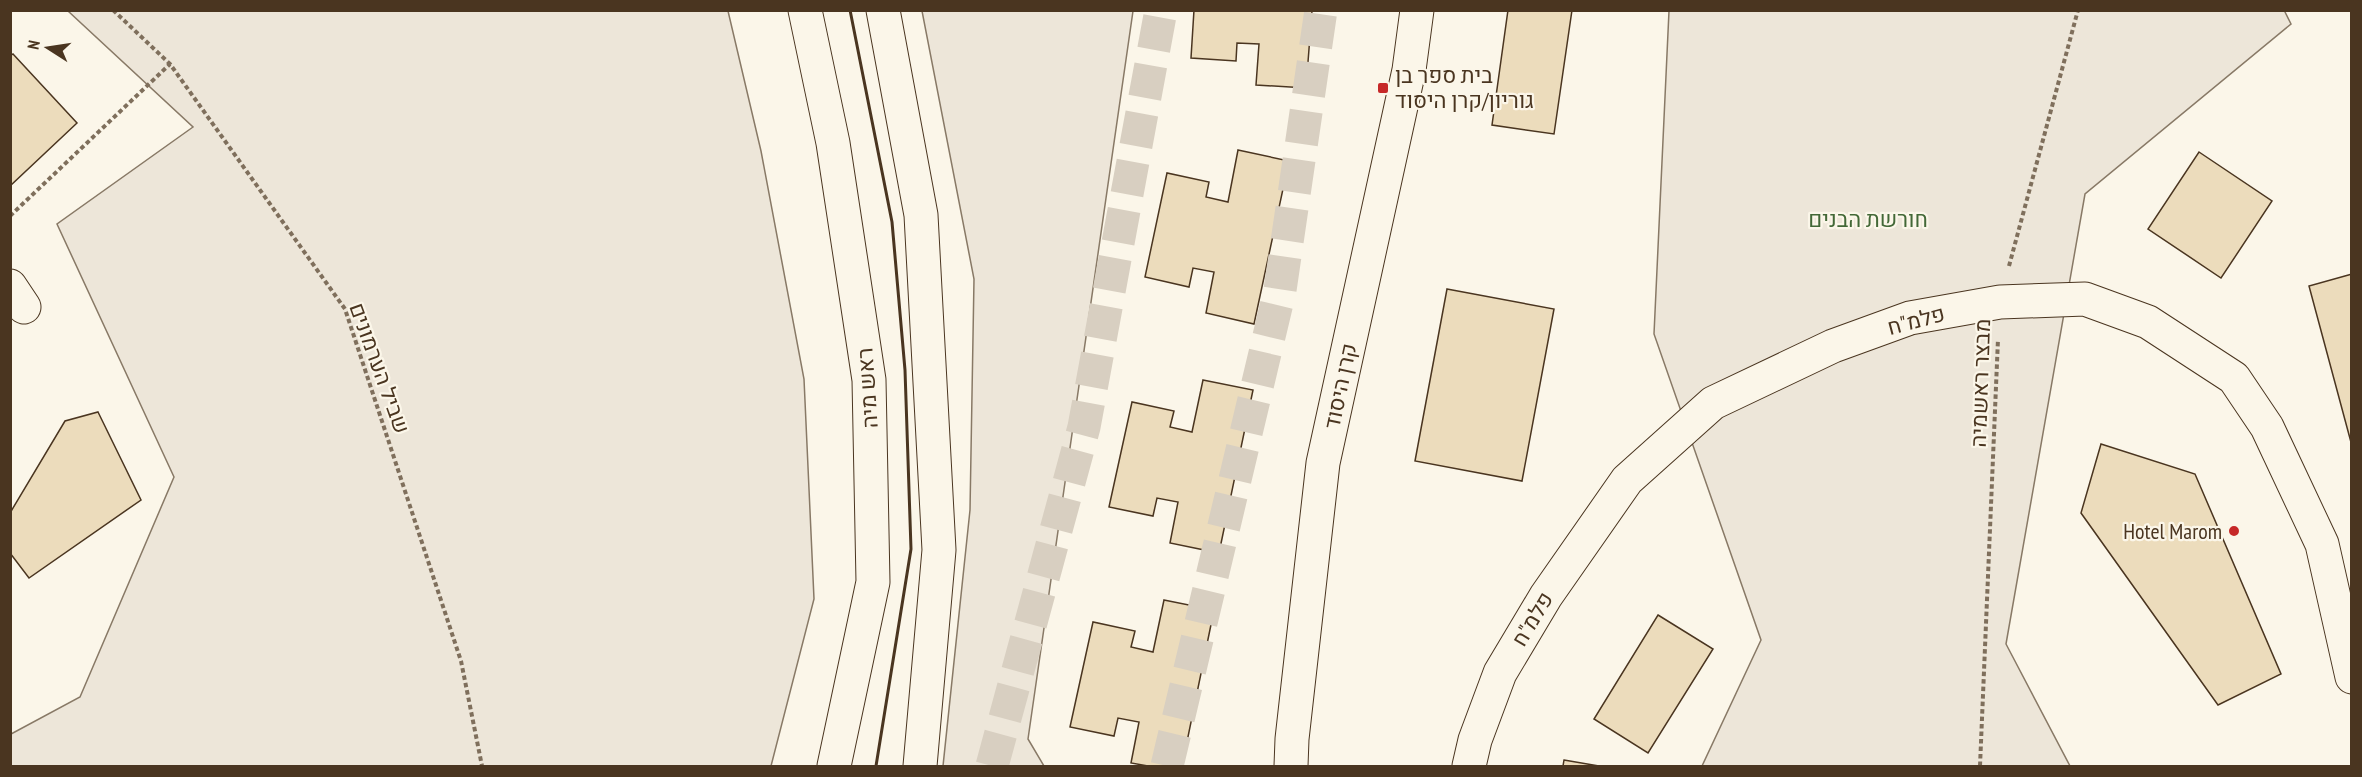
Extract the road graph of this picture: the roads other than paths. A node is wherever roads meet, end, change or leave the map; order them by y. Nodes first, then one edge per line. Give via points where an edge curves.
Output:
1 (805, 10) edge
2 (883, 10) edge
3 (1417, 10) edge
4 (2352, 677) edge
5 (834, 766) edge
6 (920, 766) edge
7 (1291, 766) edge
8 (1468, 766) edge

1 - 5 street, ראש מיה via 833,143 869,380 873,582
2 - 6 street via 921,215 939,550
3 - 7 street, קרן היסוד via 1407,82 1323,463
4 - 8 street, פלמ"ח via 2322,544 2267,428 2234,378 2148,322 2085,299 2000,302 1910,318 1833,346 1713,403 1627,480 1546,596 1500,673

